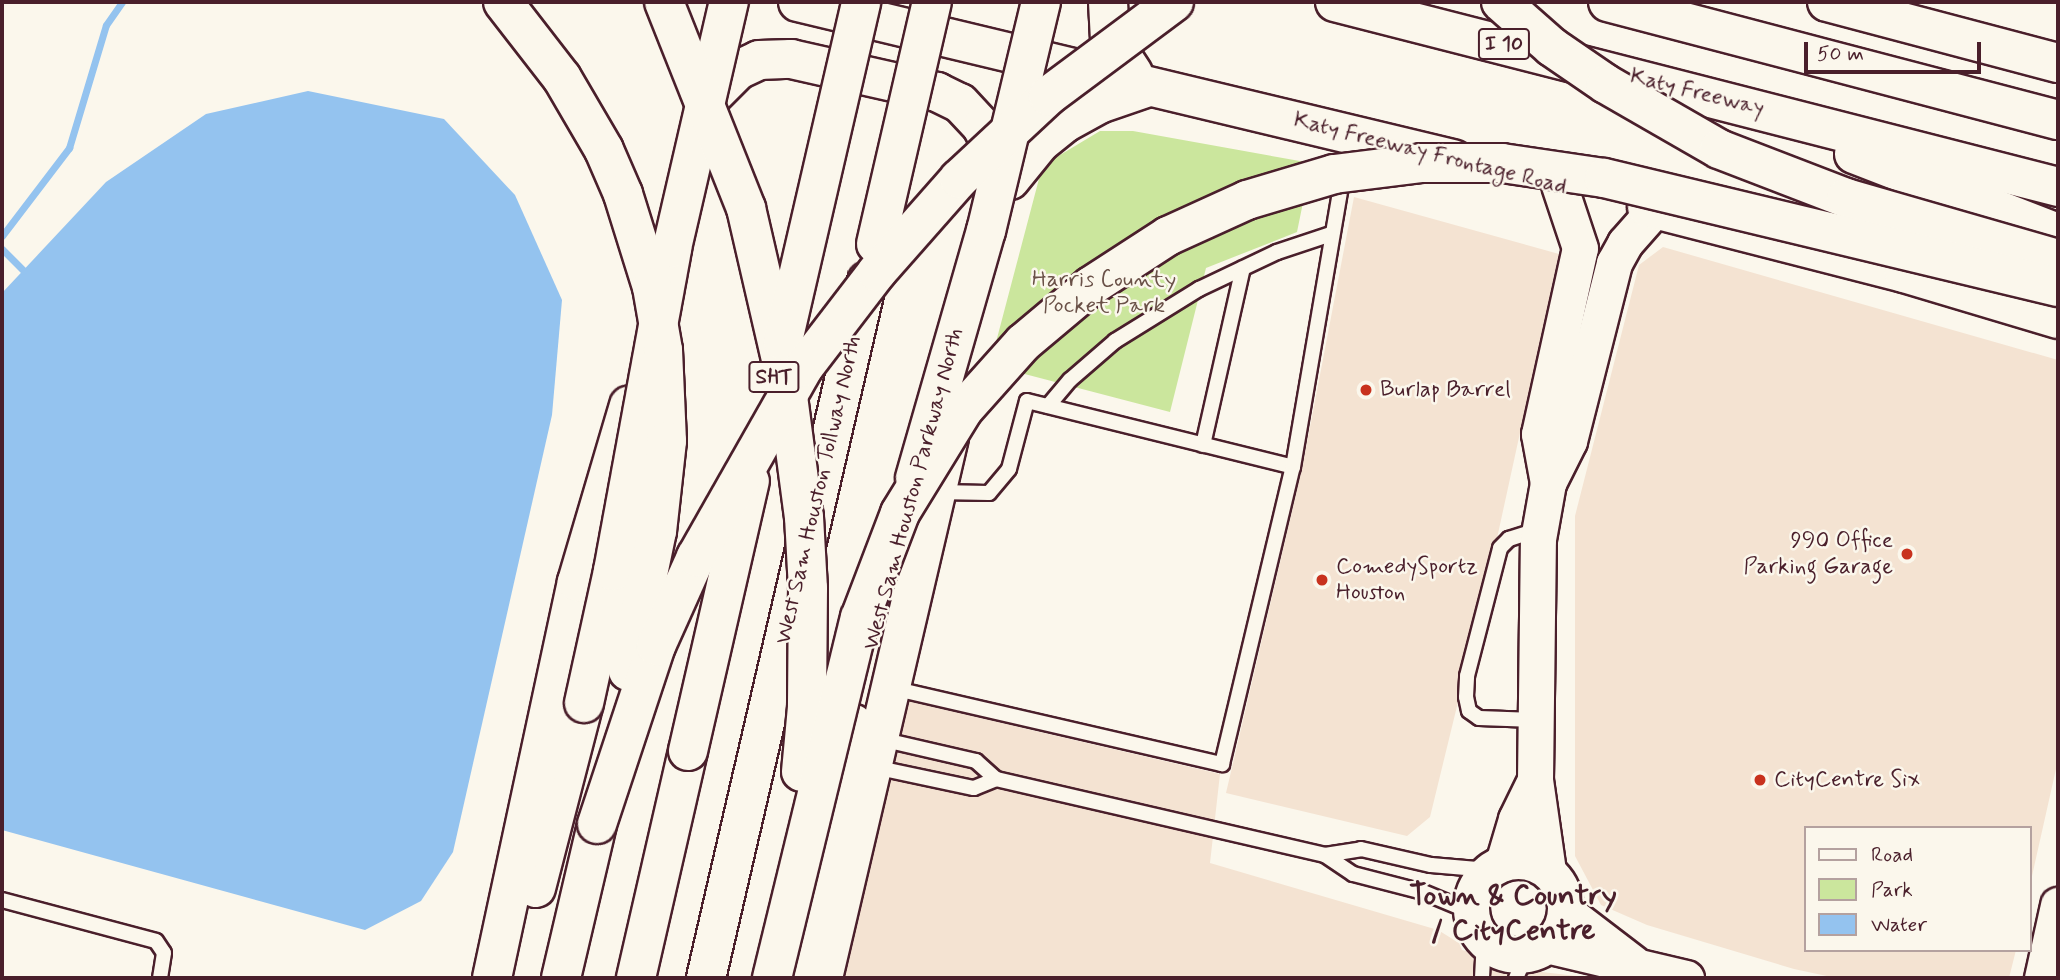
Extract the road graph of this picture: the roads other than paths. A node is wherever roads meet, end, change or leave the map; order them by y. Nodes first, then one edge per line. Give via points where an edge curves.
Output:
1 (503, 2) edge
2 (649, 2) edge
3 (664, 2) edge
4 (729, 2) edge
5 (739, 2) edge
6 (798, 2) edge
7 (861, 2) edge
8 (932, 2) edge
9 (1041, 2) edge
10 (1051, 2) edge
11 (1108, 2) edge
12 (1174, 2) edge
13 (1335, 2) edge
14 (1501, 2) edge
15 (1608, 2) edge
16 (1827, 2) edge
17 (1037, 61) junction
18 (2058, 63) edge
19 (1146, 89) junction
20 (713, 95) junction
21 (1730, 101) junction
22 (2058, 120) edge
23 (1352, 133) junction
24 (1010, 180) junction
25 (1559, 185) junction
26 (2058, 187) edge
27 (1655, 209) junction
28 (2058, 233) edge
29 (1331, 234) junction
30 (2058, 259) edge
31 (1243, 268) junction
32 (2058, 286) edge
33 (2058, 319) edge
34 (1048, 407) junction
35 (1202, 445) junction
36 (1293, 467) junction
37 (1548, 483) junction
38 (937, 492) junction
39 (1539, 529) junction
40 (891, 687) junction
41 (1535, 720) junction
42 (876, 752) junction
43 (996, 779) junction
44 (1535, 780) junction
45 (597, 824) junction
46 (1325, 855) junction
47 (1496, 867) junction
48 (1548, 871) junction
49 (2, 900) edge
50 (2058, 905) edge
51 (1565, 911) junction
52 (1478, 926) junction
53 (1530, 959) edge
54 (1633, 963) junction
55 (160, 978) edge
56 (492, 978) edge
57 (512, 978) edge
58 (561, 978) edge
59 (636, 978) edge
60 (706, 978) edge
61 (770, 978) edge
62 (795, 978) edge
63 (823, 978) edge
64 (1482, 978) edge
65 (1686, 978) edge
66 (2042, 978) edge

1 - 45 main road, bridge via 562,78 604,150 639,241 663,350 667,441 659,519
2 - 20 main road via 688,44
3 - 61 main road, bridge via 746,208 786,381 802,503 807,707
4 - 57 main road, bridge via 670,261 584,704
5 - 20 main road
6 - 17 main road, Katy Freeway Frontage Road
7 - 59 main road, SHT, bridge
8 - 60 main road, West Sam Houston Tollway North, bridge
9 - 62 main road, West Sam Houston Parkway North, bridge via 986,231 885,584
10 - 17 main road
11 - 19 main road via 1110,38
12 - 45 main road, bridge via 1048,96 959,179 877,272 804,367 690,569 656,646
13 - 21 main road, Katy Freeway / I 10
14 - 30 main road, bridge via 1552,47 1606,84 1719,149 1846,198
15 - 22 main road
16 - 18 main road
17 - 19 main road, Katy Freeway Frontage Road
17 - 24 main road
19 - 23 main road, Katy Freeway Frontage Road
19 - 24 main road via 1099,104 1065,123
20 - 24 main road via 738,70 759,60 791,59 937,92 960,103 982,127
20 - 56 main road via 577,582
21 - 26 main road, Katy Freeway / I 10
21 - 28 main road via 1959,198
23 - 25 main road, Katy Freeway Frontage Road
23 - 29 lane
24 - 38 main road
25 - 27 main road, Katy Freeway Frontage Road
25 - 37 street via 1580,248 1539,434
27 - 33 main road, Katy Freeway Frontage Road via 1904,273
27 - 37 street via 1614,263 1569,441
29 - 31 lane
29 - 36 lane
31 - 34 lane via 1115,341 1070,380
31 - 35 lane
32 - 61 main road, bridge via 1604,178 1502,163 1399,164 1334,174 1247,200 1168,236 1118,266 1023,343 964,409 900,513 860,618
34 - 35 lane
34 - 38 lane via 1027,401 1009,469 989,493
35 - 36 lane
36 - 40 lane via 1222,764
37 - 39 street
38 - 40 main road
39 - 41 street
39 - 41 lane via 1509,539 1500,548 1466,697 1469,710 1479,718
40 - 42 main road
41 - 44 street
42 - 43 lane via 976,761
42 - 43 lane via 974,788
42 - 63 main road
43 - 46 lane
44 - 47 street
44 - 48 street
45 - 58 main road
46 - 47 lane via 1361,849 1431,865
46 - 52 lane via 1353,874 1423,892
47 - 48 street via 1519,860
47 - 52 street via 1472,896
48 - 51 street via 1558,883
49 - 55 lane via 156,941 164,953
50 - 66 street
51 - 53 street via 1556,936
51 - 54 street
52 - 53 street via 1507,953
52 - 64 lane
53 - 54 street
54 - 65 street

